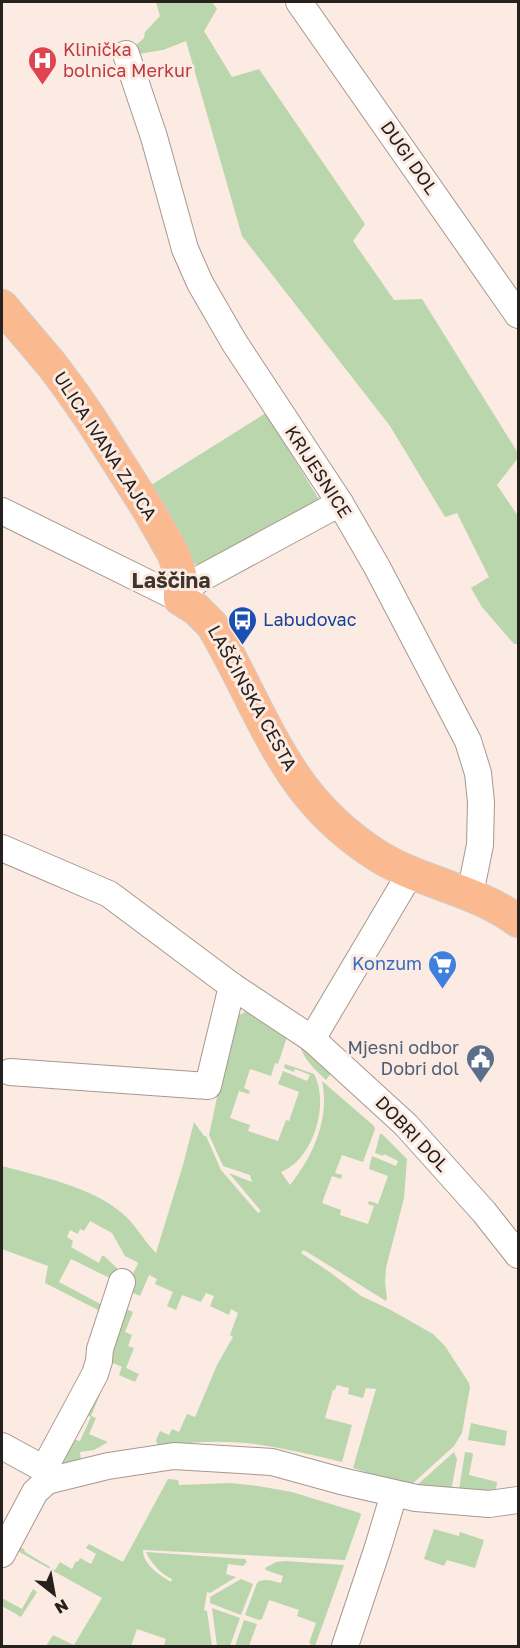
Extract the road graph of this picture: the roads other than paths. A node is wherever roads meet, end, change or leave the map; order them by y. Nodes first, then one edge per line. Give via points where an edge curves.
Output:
1 (299, 2) edge
2 (126, 54) dead end
3 (2, 306) edge
4 (519, 315) edge
5 (340, 503) junction
6 (2, 511) edge
7 (180, 599) junction
8 (2, 848) edge
9 (411, 872) junction
10 (470, 894) junction
11 (519, 921) edge
12 (232, 986) junction
13 (312, 1039) junction
14 (10, 1072) dead end
15 (519, 1255) edge
16 (122, 1282) dead end
17 (2, 1446) edge
18 (45, 1475) junction
19 (394, 1494) junction
20 (519, 1500) edge
21 (2, 1554) edge
22 (345, 1647) edge

1 - 4 street, DUGI DOL
2 - 5 street, KRIJESNICE via 185,249 200,283
3 - 7 main road, ULICA IVANA ZAJCA via 72,392 148,509 174,555 180,574
5 - 7 street via 203,577
5 - 10 street, KRIJESNICE via 468,741 478,773 481,802 480,845
6 - 7 street, LAŠČINSKA CESTA
7 - 9 main road, LAŠČINSKA CESTA via 212,625 279,750 317,805 363,845
8 - 12 street, DOBRI DOL via 109,894
9 - 10 main road, LAŠČINSKA CESTA
9 - 13 street
10 - 11 main road, LAŠČINSKA CESTA
12 - 13 street, DOBRI DOL
12 - 14 street via 208,1086
13 - 15 street, DOBRI DOL via 406,1125
16 - 18 street via 95,1374
17 - 18 street
18 - 19 street via 174,1456 272,1462
18 - 21 street
19 - 20 street via 489,1504
19 - 22 street

